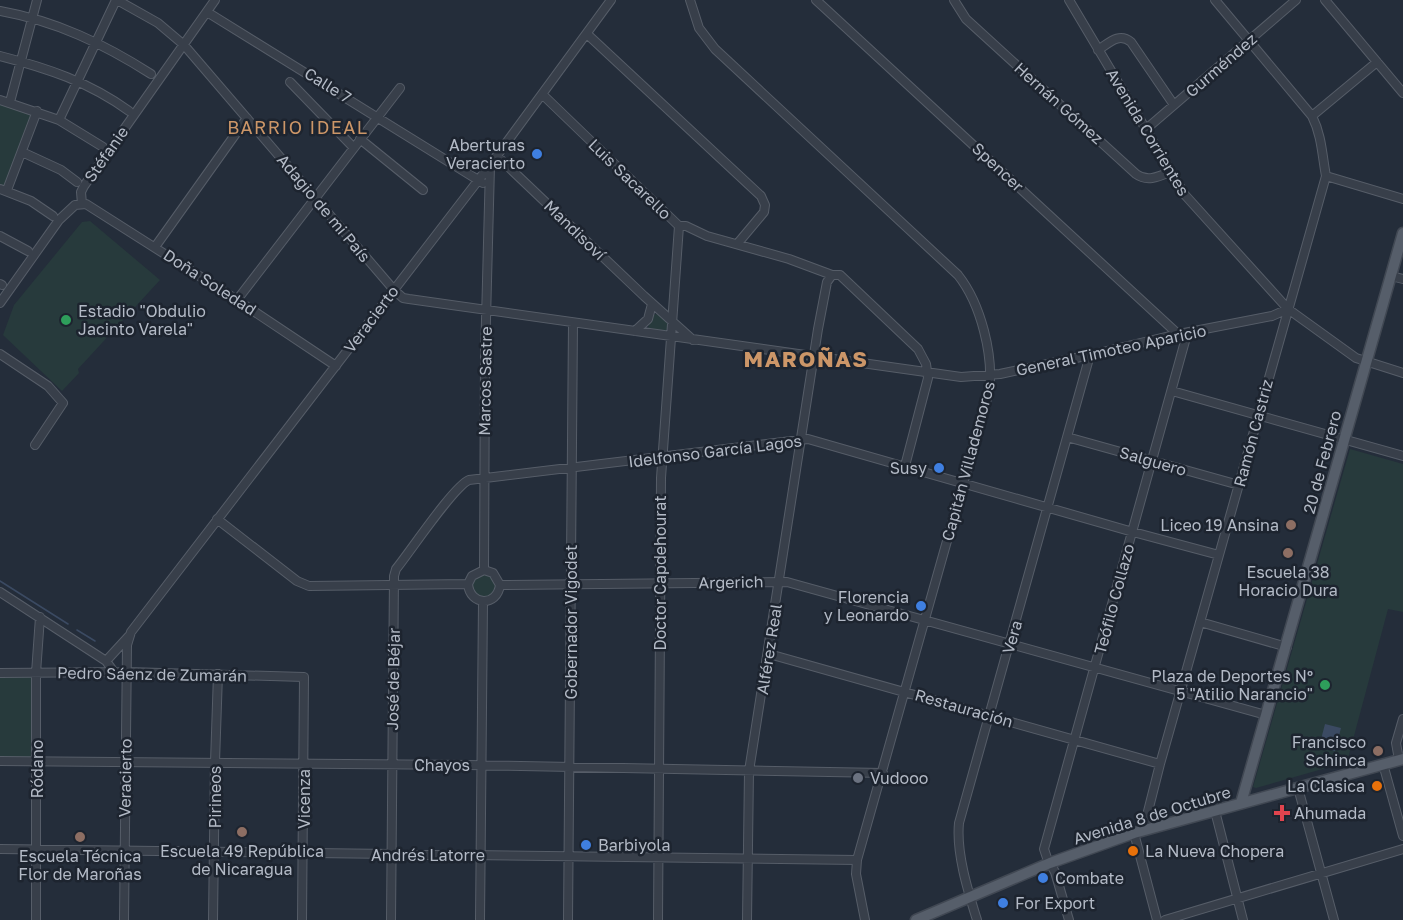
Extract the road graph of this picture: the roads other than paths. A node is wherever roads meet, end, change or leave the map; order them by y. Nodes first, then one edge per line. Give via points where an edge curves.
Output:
1 (37, 0) edge
2 (116, 0) edge
3 (215, 0) edge
4 (611, 0) edge
5 (690, 0) edge
6 (816, 0) edge
7 (1068, 0) edge
8 (1215, 0) edge
9 (1296, 0) edge
10 (1325, 0) edge
11 (957, 2) edge
12 (0, 10) edge
13 (207, 12) junction
14 (32, 17) junction
15 (587, 34) junction
16 (1249, 41) junction
17 (97, 42) junction
18 (184, 45) junction
19 (1098, 50) junction
20 (0, 56) edge
21 (20, 61) junction
22 (1377, 63) junction
23 (151, 74) dead end
24 (78, 80) junction
25 (290, 82) dead end
26 (400, 88) dead end
27 (1403, 93) edge
28 (543, 95) junction
29 (0, 100) edge
30 (10, 102) junction
31 (1174, 105) junction
32 (37, 111) junction
33 (129, 111) dead end
34 (378, 116) junction
35 (1312, 116) junction
36 (246, 118) junction
37 (59, 120) junction
38 (1145, 130) junction
39 (360, 139) junction
40 (103, 147) dead end
41 (354, 148) junction
42 (22, 152) junction
43 (498, 156) junction
44 (490, 165) junction
45 (1170, 172) junction
46 (1326, 176) junction
47 (479, 179) junction
48 (77, 182) dead end
49 (4, 190) edge
50 (423, 190) dead end
51 (490, 193) junction
52 (315, 198) junction
53 (1403, 199) edge
54 (82, 204) junction
55 (54, 216) dead end
56 (678, 226) junction
57 (1403, 233) edge
58 (0, 236) edge
59 (738, 243) junction
60 (155, 247) junction
61 (27, 251) dead end
62 (832, 275) junction
63 (1391, 276) junction
64 (1403, 279) edge
65 (394, 290) junction
66 (237, 300) junction
67 (0, 303) edge
68 (652, 304) junction
69 (1288, 309) junction
70 (486, 311) junction
71 (672, 320) junction
72 (573, 323) junction
73 (635, 331) junction
74 (1183, 334) junction
75 (671, 336) junction
76 (693, 339) junction
77 (0, 354) edge
78 (1090, 355) junction
79 (814, 356) junction
80 (1366, 362) junction
81 (336, 366) junction
82 (928, 373) junction
83 (1403, 373) edge
84 (991, 375) junction
85 (1172, 391) junction
86 (1257, 415) junction
87 (1067, 437) junction
88 (801, 439) junction
89 (1344, 439) junction
90 (35, 445) dead end
91 (1403, 456) edge
92 (662, 458) junction
93 (1153, 461) junction
94 (905, 466) junction
95 (571, 468) junction
96 (484, 479) junction
97 (963, 483) junction
98 (1239, 485) junction
99 (1048, 507) junction
100 (217, 519) junction
101 (1133, 532) junction
102 (1219, 555) junction
103 (484, 570) junction
104 (779, 581) junction
105 (660, 584) junction
106 (468, 585) junction
107 (500, 585) junction
108 (572, 585) junction
109 (394, 586) junction
110 (0, 592) edge
111 (483, 602) junction
112 (40, 618) junction
113 (926, 621) junction
114 (1200, 622) junction
115 (129, 636) junction
116 (1009, 645) junction
117 (1287, 646) junction
118 (769, 654) junction
119 (106, 662) junction
120 (1095, 669) junction
121 (0, 672) edge
122 (114, 672) junction
123 (128, 672) junction
124 (36, 673) junction
125 (218, 674) junction
126 (304, 677) joint
127 (906, 692) junction
128 (1180, 692) junction
129 (1266, 715) junction
130 (990, 716) junction
131 (1403, 719) edge
132 (1076, 740) junction
133 (1401, 759) edge
134 (0, 761) edge
135 (37, 762) junction
136 (126, 762) junction
137 (215, 762) junction
138 (304, 764) junction
139 (1160, 764) junction
140 (1383, 764) junction
141 (391, 765) junction
142 (481, 766) junction
143 (570, 767) junction
144 (660, 769) junction
145 (749, 771) junction
146 (883, 774) junction
147 (1298, 788) junction
148 (1242, 803) junction
149 (1215, 811) junction
150 (1139, 832) junction
151 (1403, 836) edge
152 (0, 849) edge
153 (36, 849) junction
154 (1403, 849) edge
155 (124, 850) junction
156 (215, 851) junction
157 (304, 854) junction
158 (392, 855) junction
159 (480, 855) junction
160 (570, 857) junction
161 (658, 858) junction
162 (747, 858) junction
163 (857, 860) junction
164 (1050, 863) junction
165 (1321, 874) junction
166 (970, 898) junction
167 (1237, 898) junction
168 (36, 920) edge
169 (124, 920) edge
170 (213, 920) edge
171 (302, 920) edge
172 (392, 920) edge
173 (480, 920) edge
174 (568, 920) edge
175 (658, 920) edge
176 (747, 920) edge
177 (865, 920) edge
178 (916, 920) edge
179 (977, 920) edge
180 (1069, 920) edge
181 (1157, 920) edge
182 (1165, 920) edge
183 (1243, 920) edge
184 (1334, 920) edge

1 - 14 street
2 - 17 street
2 - 18 street, Adagio de mi País via 158,22
3 - 13 street, Stéfanie
4 - 15 street, Veracierto
5 - 84 street, Capitán Villademoros via 699,28 715,49 958,275 976,306
6 - 74 street, Spencer
7 - 19 street, Avenida Corrientes
8 - 16 street
9 - 16 street, Gurméndez
10 - 22 street
11 - 45 street, Hernán Gómez via 966,19 1136,174 1151,178
12 - 14 street
13 - 18 street, Stéfanie
13 - 34 street, Calle 7
14 - 17 street
14 - 21 street
15 - 28 street, Veracierto
15 - 59 street via 761,196 764,212
16 - 31 street, Gurméndez
16 - 35 street
17 - 23 street
17 - 24 street
18 - 36 street, Adagio de mi País
18 - 54 street, Stéfanie via 84,186
19 - 31 street via 1116,38 1127,38
19 - 38 street, Avenida Corrientes
20 - 21 street
21 - 24 street
21 - 30 street
22 - 27 street
22 - 35 street
24 - 33 street
24 - 37 street
25 - 41 street
26 - 34 street
28 - 43 street, Veracierto
28 - 56 street, Luis Sacarello
29 - 30 street
30 - 32 street
31 - 38 street, Gurméndez
32 - 37 street
32 - 42 street
34 - 39 street
34 - 47 street, Calle 7
35 - 46 street, Ramón Castriz via 1322,138
36 - 52 street, Adagio de mi País
36 - 60 street
37 - 40 street
38 - 45 street, Avenida Corrientes
39 - 41 street
39 - 50 street
41 - 52 street
42 - 48 street
42 - 49 street
43 - 44 street, Veracierto
43 - 68 street, Mandisoví
44 - 47 street, Veracierto
44 - 51 street, Marcos Sastre
45 - 69 street, Avenida Corrientes via 1185,195
46 - 53 street
46 - 69 street, Ramón Castriz
47 - 51 street
47 - 65 street, Veracierto
49 - 55 street
51 - 70 street, Marcos Sastre
52 - 65 street, Adagio de mi País
52 - 66 street
54 - 60 street, Doña Soledad
54 - 67 street, Stéfanie via 70,208 59,220
56 - 59 street, Luis Sacarello
56 - 71 street, Doctor Capdehourat
57 - 63 main road, 20 de Febrero
58 - 61 street
59 - 62 street, Luis Sacarello
60 - 66 street, Doña Soledad
62 - 79 street, Alférez Real via 827,282
62 - 82 street, Luis Sacarello via 843,277 918,349
63 - 64 street
63 - 80 main road, 20 de Febrero
65 - 70 street, General Timoteo Aparicio via 403,298
65 - 81 street, Veracierto
66 - 81 street, Doña Soledad
68 - 71 street, Mandisoví
68 - 73 street via 648,319
69 - 74 street, General Timoteo Aparicio via 1272,316
69 - 80 street
69 - 86 street, Ramón Castriz
70 - 72 street, General Timoteo Aparicio
70 - 96 street, Marcos Sastre
71 - 75 street, Doctor Capdehourat
71 - 76 street
72 - 73 street, General Timoteo Aparicio
72 - 95 street, Gobernador Vigodet
73 - 75 street, General Timoteo Aparicio
74 - 78 street, General Timoteo Aparicio
74 - 85 street, Teófilo Collazo
75 - 76 street, General Timoteo Aparicio
75 - 92 street, Doctor Capdehourat
76 - 79 street, General Timoteo Aparicio
77 - 90 street via 48,386 63,403
78 - 84 street, General Timoteo Aparicio
78 - 87 street, Vera
79 - 82 street, General Timoteo Aparicio
79 - 88 street, Alférez Real
80 - 83 street
80 - 89 main road, 20 de Febrero
81 - 100 street, Veracierto
82 - 84 street, General Timoteo Aparicio
82 - 94 street
84 - 97 street, Capitán Villademoros
85 - 86 street
85 - 93 street, Teófilo Collazo
86 - 89 street
86 - 98 street, Ramón Castriz
87 - 93 street, Salguero
87 - 99 street, Vera
88 - 92 street, Idelfonso García Lagos
88 - 94 street, Idelfonso García Lagos
88 - 104 street, Alférez Real
89 - 91 street
89 - 117 main road, 20 de Febrero
92 - 95 street, Idelfonso García Lagos
92 - 105 street, Doctor Capdehourat
93 - 98 street, Salguero
93 - 101 street, Teófilo Collazo
94 - 97 street, Idelfonso García Lagos
95 - 96 street, Idelfonso García Lagos
95 - 108 street, Gobernador Vigodet
96 - 103 street, Marcos Sastre
96 - 109 street, José de Béjar via 465,483 447,502 396,569
97 - 99 street, Idelfonso García Lagos
97 - 113 street, Capitán Villademoros
98 - 102 street, Ramón Castriz
99 - 101 street, Idelfonso García Lagos
99 - 116 street, Vera
100 - 109 street via 301,583
100 - 115 street, Veracierto
101 - 102 street, Idelfonso García Lagos
101 - 120 street, Teófilo Collazo
102 - 114 street, Ramón Castriz
103 - 106 street via 475,573
103 - 107 street via 493,573
104 - 105 street, Argerich
104 - 113 street, Argerich
104 - 118 street, Alférez Real
105 - 108 street, Argerich
105 - 144 street, Doctor Capdehourat
106 - 109 street
106 - 111 street via 471,594
107 - 108 street, Argerich
107 - 111 street via 493,599
108 - 143 street, Gobernador Vigodet
109 - 141 street, José de Béjar
110 - 112 street
111 - 142 street
112 - 119 street
112 - 124 street, Ródano
113 - 116 street, Argerich
113 - 127 street, Capitán Villademoros
114 - 117 street
114 - 128 street, Ramón Castriz
115 - 119 street, Veracierto
115 - 123 street, Veracierto
116 - 120 street, Argerich
116 - 130 street, Vera
117 - 129 main road, 20 de Febrero
118 - 127 street, Restauración
118 - 145 street, Alférez Real
119 - 122 street
120 - 128 street, Argerich
120 - 132 street, Teófilo Collazo
121 - 124 street, Pedro Sáenz de Zumarán
122 - 123 street, Pedro Sáenz de Zumarán
122 - 124 street, Pedro Sáenz de Zumarán
123 - 125 street, Pedro Sáenz de Zumarán
123 - 136 street, Veracierto
124 - 135 street, Ródano
125 - 126 street, Pedro Sáenz de Zumarán
125 - 137 street, Pirineos
126 - 138 street, Vicenza
127 - 130 street, Restauración
127 - 146 street, Capitán Villademoros
128 - 129 street, Argerich
128 - 139 street, Ramón Castriz
129 - 148 main road, 20 de Febrero
130 - 132 street, Restauración
130 - 166 street, Vera via 959,823
131 - 133 street via 1396,743
132 - 139 street, Restauración
132 - 164 street, Teófilo Collazo via 1044,849
133 - 140 main road, Avenida 8 de Octubre
134 - 135 street, Chayos
135 - 136 street, Chayos
135 - 153 street, Ródano
136 - 137 street, Chayos
136 - 155 street, Veracierto
137 - 138 street, Chayos
137 - 156 street, Pirineos
138 - 141 street, Chayos
138 - 157 street, Vicenza
139 - 150 street, Ramón Castriz
140 - 147 main road, Avenida 8 de Octubre
140 - 151 street
141 - 142 street, Chayos
141 - 158 street, José de Béjar
142 - 143 street, Chayos
142 - 159 street
143 - 144 street, Chayos
143 - 160 street, Gobernador Vigodet
144 - 145 street, Chayos
144 - 161 street, Doctor Capdehourat
145 - 146 street, Chayos
145 - 162 street, Alférez Real
146 - 163 street, Capitán Villademoros
147 - 148 main road, Avenida 8 de Octubre
147 - 165 street
148 - 149 main road, Avenida 8 de Octubre
149 - 150 main road, Avenida 8 de Octubre
149 - 167 street
150 - 164 main road, Avenida 8 de Octubre
150 - 181 street
152 - 153 street, Andrés Latorre
153 - 155 street, Andrés Latorre
153 - 168 street, Ródano
154 - 165 street
155 - 156 street, Andrés Latorre
155 - 169 street, Veracierto
156 - 157 street, Andrés Latorre
156 - 170 street, Pirineos
157 - 158 street, Andrés Latorre
157 - 171 street, Vicenza
158 - 159 street, Andrés Latorre
158 - 172 street, José de Béjar
159 - 160 street, Andrés Latorre
159 - 173 street
160 - 161 street, Andrés Latorre
160 - 174 street, Gobernador Vigodet
161 - 162 street, Andrés Latorre
161 - 175 street, Doctor Capdehourat
162 - 163 street, Andrés Latorre
162 - 176 street, Alférez Real
163 - 177 street, Capitán Villademoros
164 - 166 main road, Avenida 8 de Octubre
164 - 180 street, Teófilo Collazo
165 - 167 street
165 - 184 street
166 - 178 main road, Avenida 8 de Octubre
166 - 179 street, Vera
167 - 182 street
167 - 183 street

